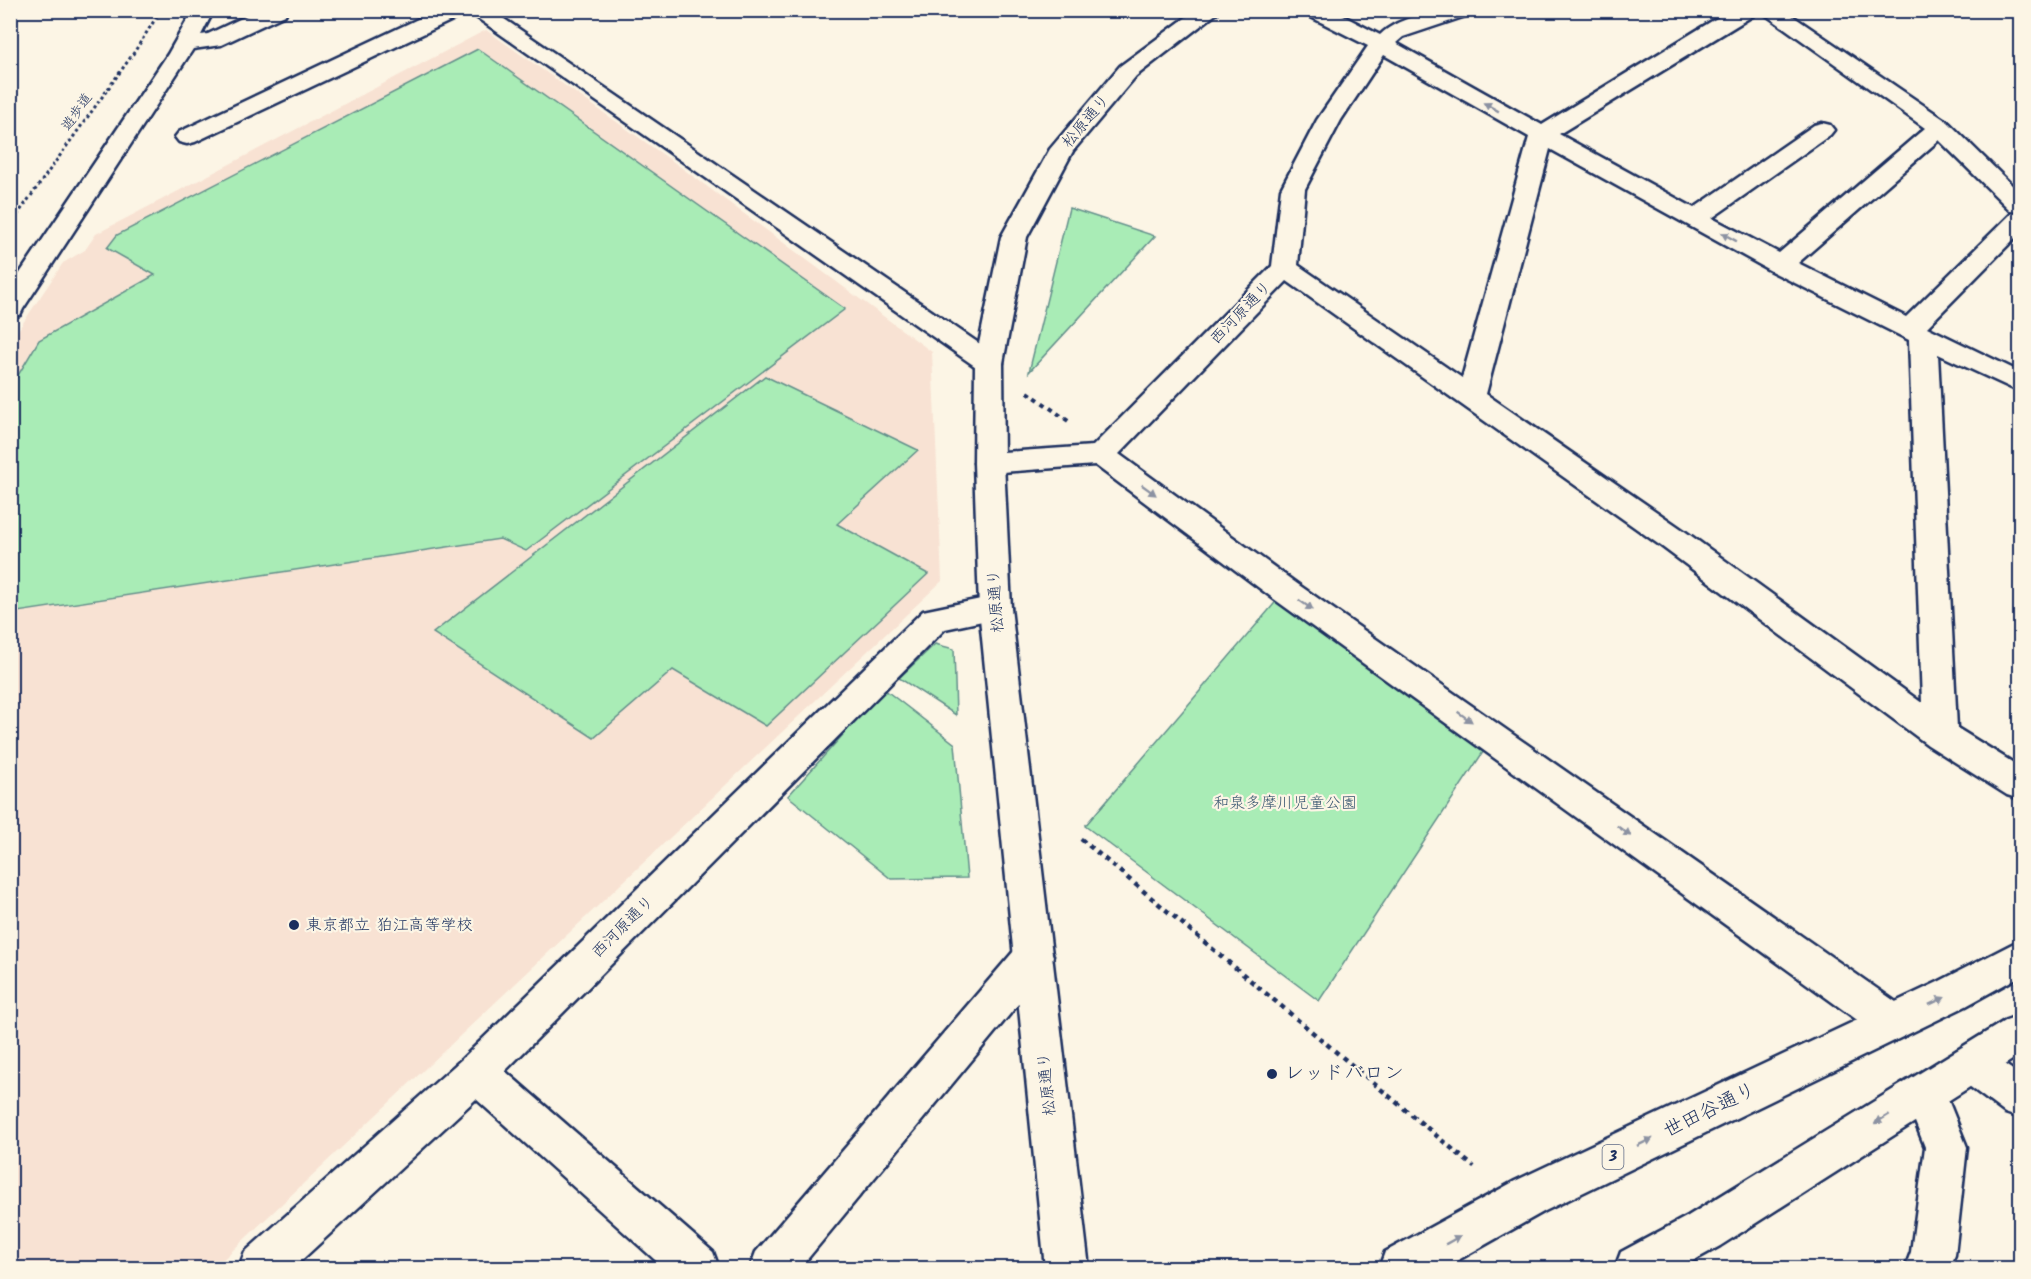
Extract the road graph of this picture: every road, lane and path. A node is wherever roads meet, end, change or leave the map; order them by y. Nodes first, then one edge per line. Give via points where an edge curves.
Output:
1 (161, 10) edge
2 (204, 10) edge
3 (277, 10) edge
4 (455, 10) edge
5 (476, 10) edge
6 (1211, 10) edge
7 (1315, 10) edge
8 (1461, 10) edge
9 (1746, 10) edge
10 (1769, 10) edge
11 (185, 43) junction
12 (1381, 44) junction
13 (1940, 127) junction
14 (1822, 130) dead end
15 (1542, 135) junction
16 (210, 151) dead end
17 (2020, 206) edge
18 (1695, 218) junction
19 (2020, 219) edge
20 (10, 225) edge
21 (1780, 265) junction
22 (1285, 268) junction
23 (10, 309) edge
24 (1916, 334) junction
25 (989, 363) junction
26 (2020, 383) edge
27 (1471, 396) junction
28 (1101, 455) junction
29 (989, 463) junction
30 (995, 608) junction
31 (1940, 735) junction
32 (2020, 785) edge
33 (1081, 839) dead end
34 (1034, 956) junction
35 (2020, 957) edge
36 (1892, 1022) junction
37 (2020, 1033) edge
38 (1971, 1064) junction
39 (476, 1072) junction
40 (1925, 1094) junction
41 (2020, 1100) edge
42 (1474, 1167) dead end
43 (678, 1263) edge
44 (261, 1269) edge
45 (772, 1269) edge
46 (1067, 1269) edge
47 (1401, 1269) edge
48 (1636, 1269) edge
49 (1927, 1269) edge

1 - 20 path, 遊歩道
2 - 11 street
3 - 11 street via 213,40
4 - 16 street via 179,133
5 - 25 street
6 - 25 street, 松原通り via 1128,71 1062,150 1014,237
7 - 12 street
8 - 12 street, 西河原通り via 1395,32
9 - 15 street
10 - 13 street
11 - 23 street
15 -> 12 street
12 - 22 street, 西河原通り via 1329,120 1293,189
13 - 17 street
13 - 21 street
14 - 18 street
15 - 18 street
15 - 27 street
21 -> 18 street
19 - 24 street
21 - 24 street
22 - 27 street
22 - 28 street, 西河原通り
24 - 26 street
24 - 31 street
25 - 28 path via 1095,440
25 - 29 street, 松原通り
27 - 31 street
28 - 29 street
28 -> 36 street via 1285,591
29 - 30 street, 松原通り
30 - 34 street, 松原通り
30 - 39 street, 西河原通り via 935,619
31 - 32 street
33 - 42 path
34 - 45 street
34 - 46 street, 松原通り
36 -> 35 street, 世田谷通り / 3
47 -> 36 street, 世田谷通り / 3 via 1530,1196
37 - 38 street
38 - 40 street
38 - 41 street
39 - 43 street
39 - 44 street, 西河原通り
40 -> 48 street
40 - 49 street via 1946,1147 1933,1256

